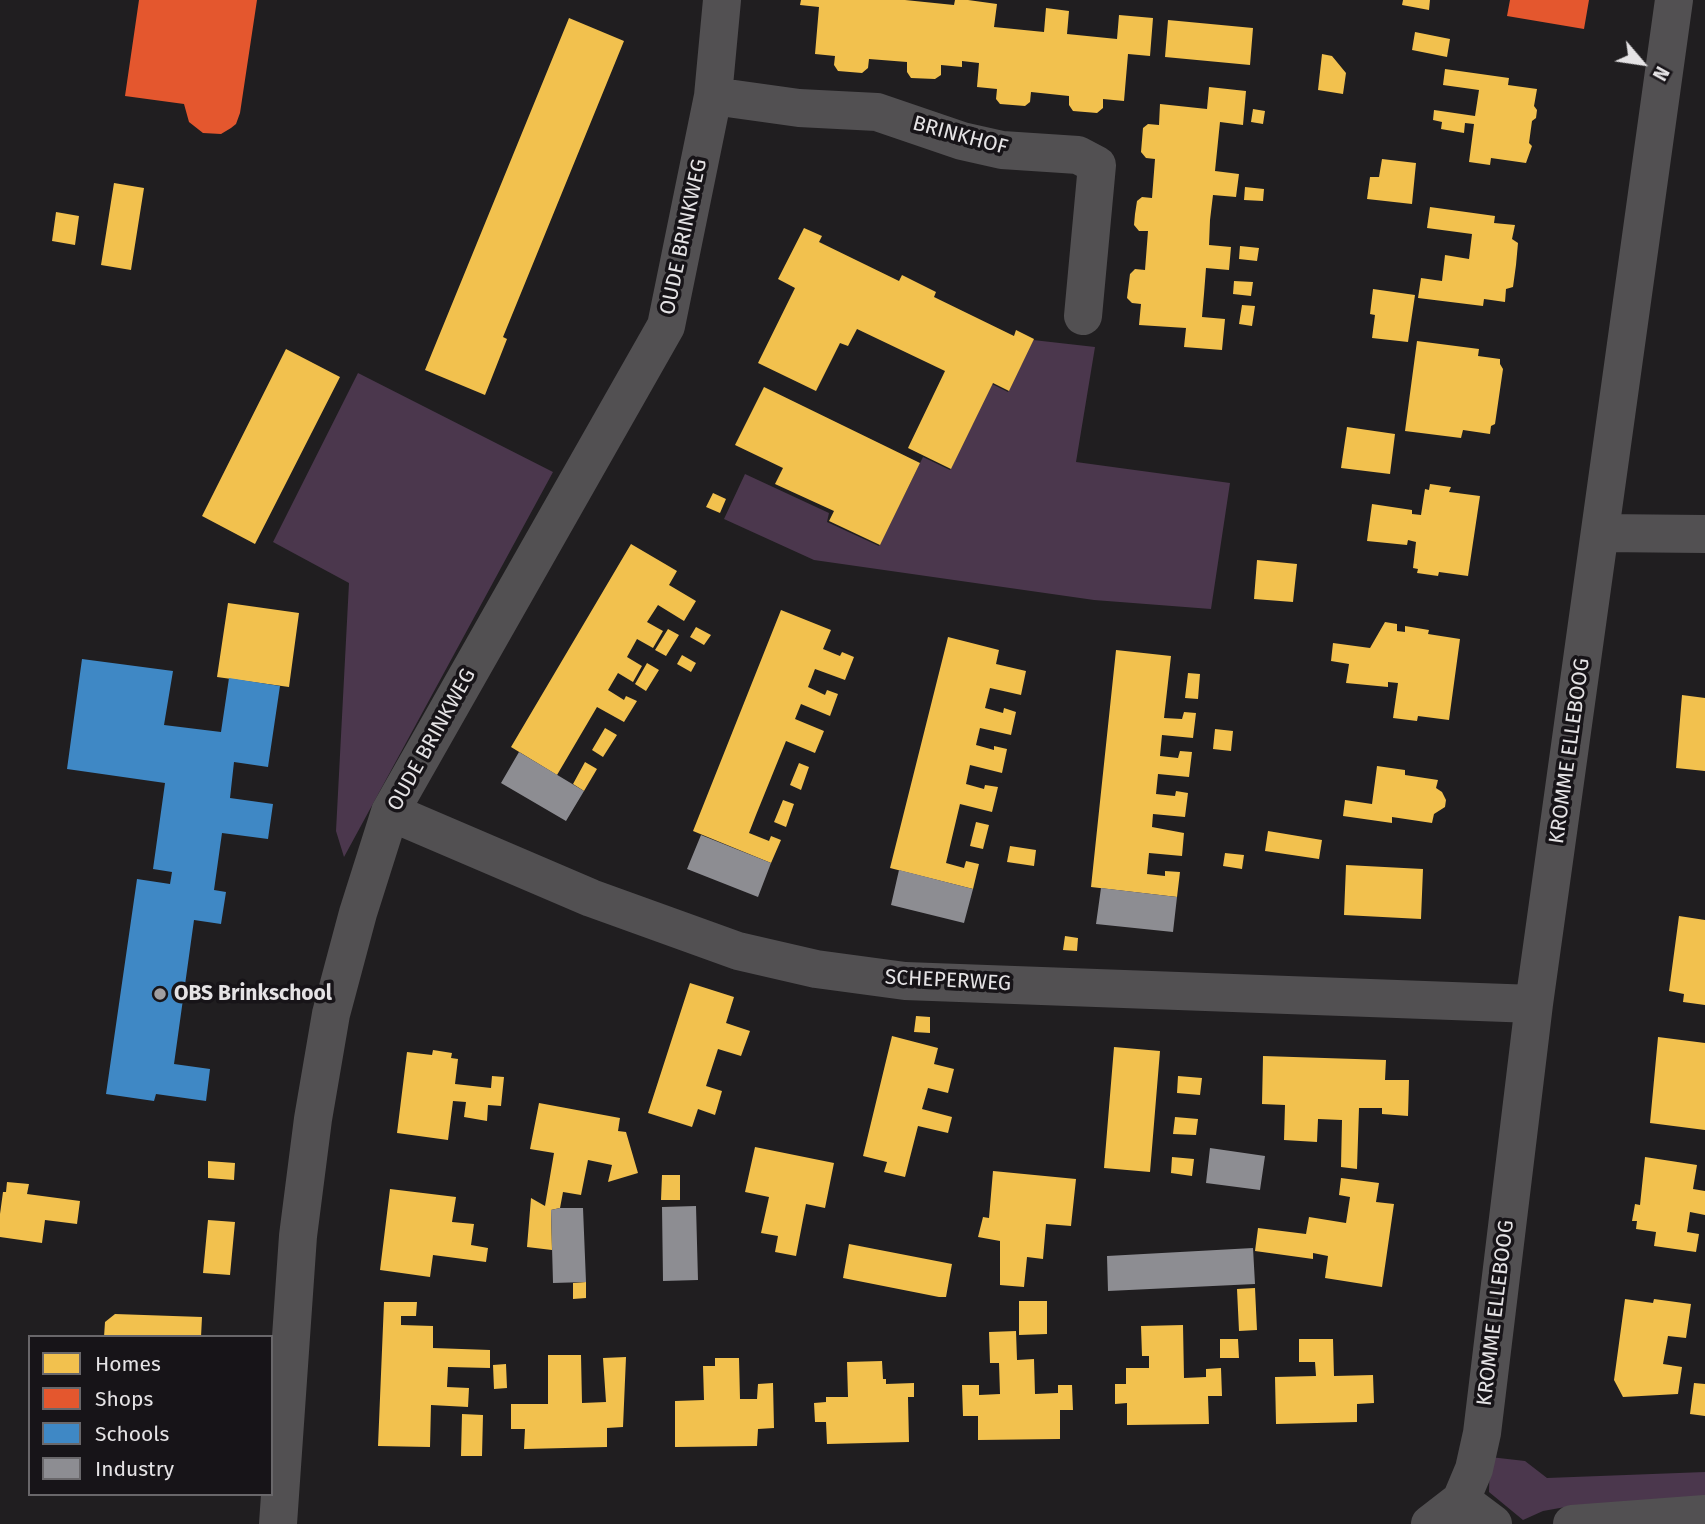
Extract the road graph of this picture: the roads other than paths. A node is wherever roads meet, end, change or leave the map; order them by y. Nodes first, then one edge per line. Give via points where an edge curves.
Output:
1 (722, 0) edge
2 (1674, 0) edge
3 (713, 96) junction
4 (1083, 316) dead end
5 (1601, 533) junction
6 (1705, 534) edge
7 (390, 812) junction
8 (1534, 1004) junction
9 (1461, 1500) junction
10 (1705, 1514) edge
11 (278, 1524) edge
12 (1430, 1524) edge
13 (1493, 1524) edge
14 (1572, 1524) edge

1 - 3 street, OUDE BRINKWEG
2 - 5 street, KROMME ELLEBOOG
3 - 4 street, BRINKHOF via 799,108 877,112 962,141 1002,150 1077,155 1097,165
3 - 7 street, OUDE BRINKWEG via 666,326
5 - 6 street
5 - 8 street, KROMME ELLEBOOG
7 - 8 street, SCHEPERWEG via 591,898 738,951 816,969 905,981
7 - 11 street, OUDE BRINKWEG via 331,1014 313,1119 298,1236
8 - 9 street, KROMME ELLEBOOG via 1482,1433
9 - 12 street
9 - 13 street
10 - 14 street

